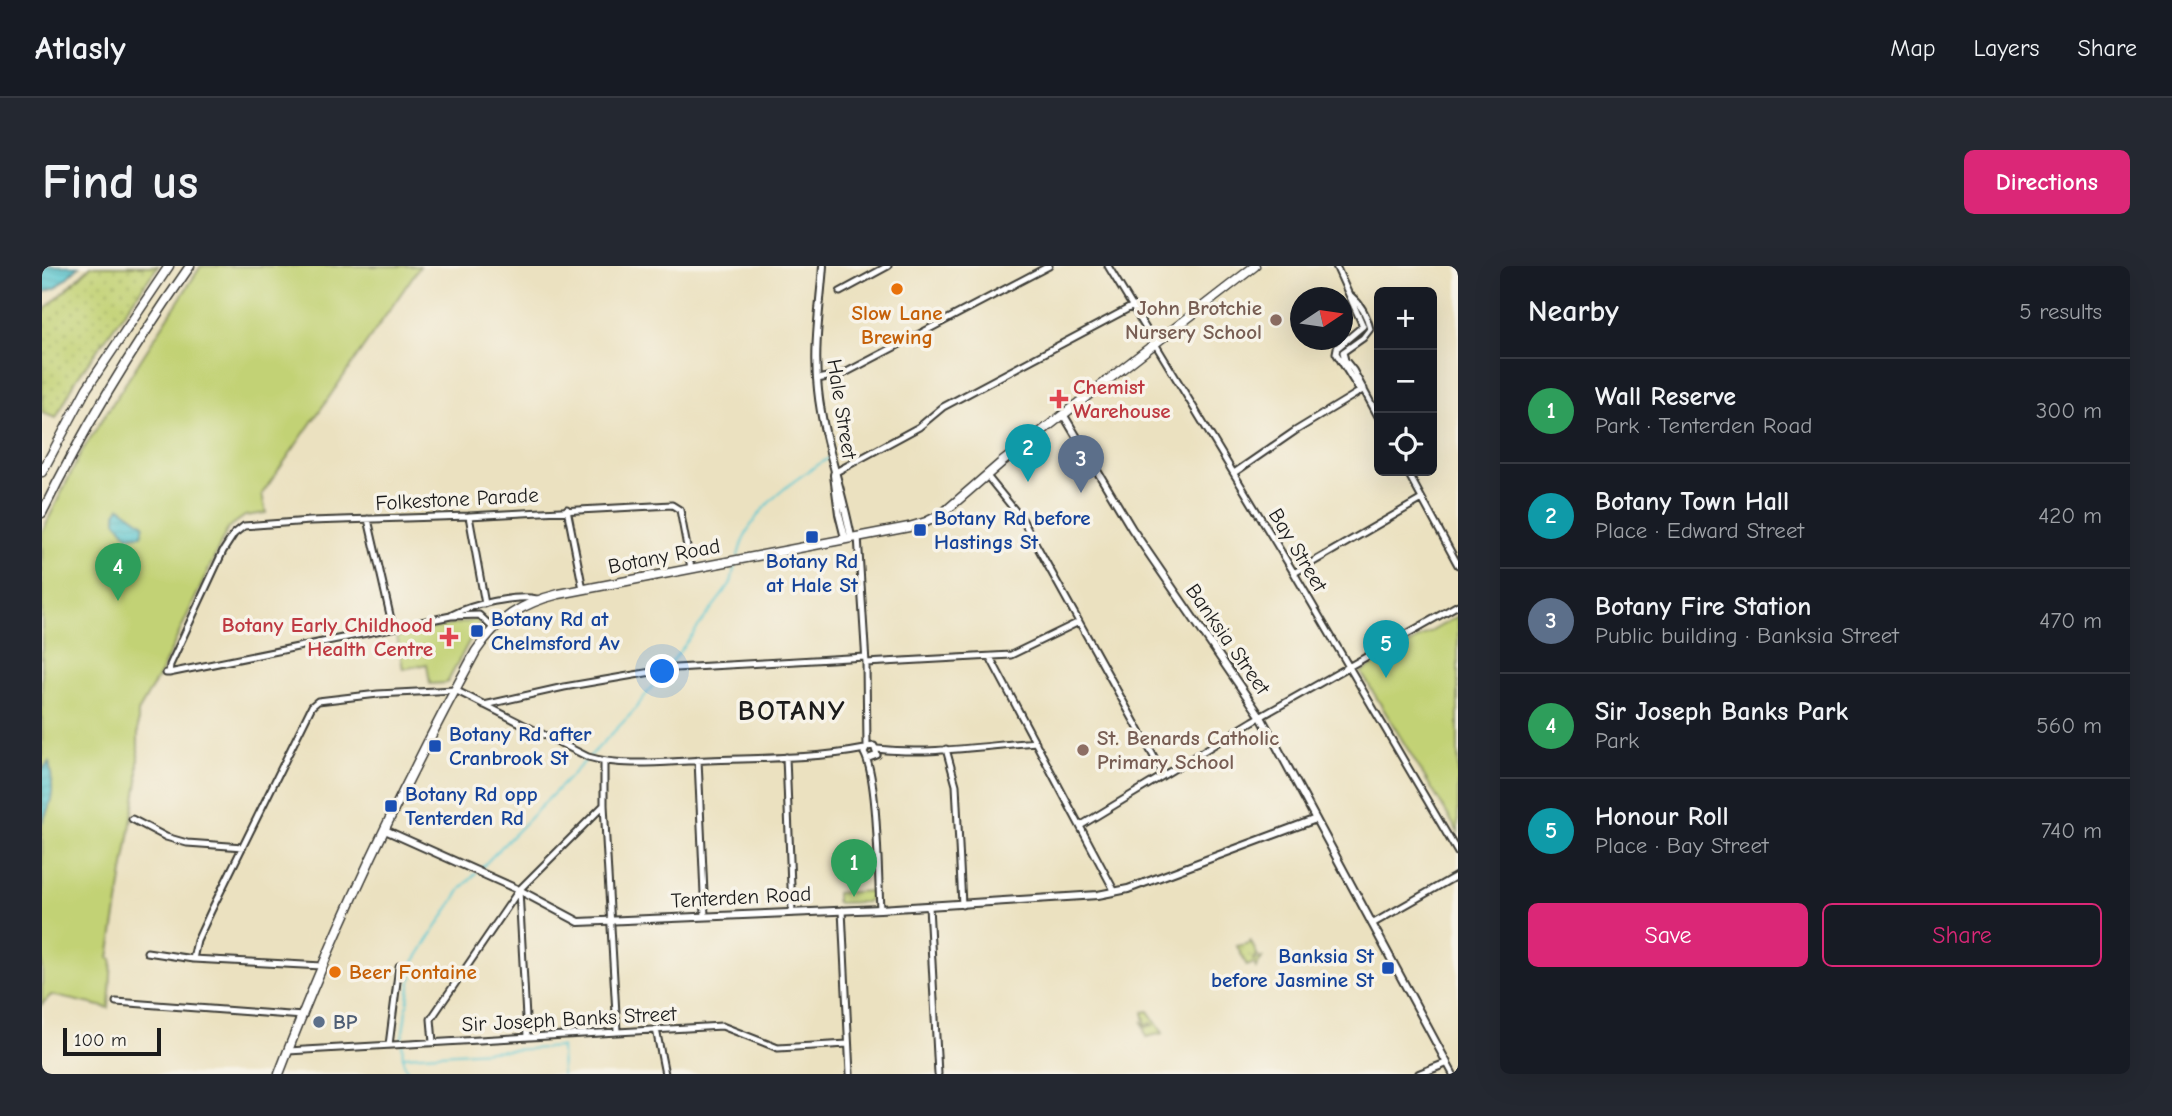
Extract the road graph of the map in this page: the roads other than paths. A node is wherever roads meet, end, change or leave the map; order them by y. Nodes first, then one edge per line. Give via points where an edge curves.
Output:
1 (169, 266) edge
2 (190, 266) edge
3 (822, 266) edge
4 (888, 266) edge
5 (1049, 266) edge
6 (1108, 266) edge
7 (1255, 266) edge
8 (1336, 266) edge
9 (840, 292) dead end
10 (1133, 306) junction
11 (1155, 343) junction
12 (820, 379) junction
13 (1364, 389) junction
14 (1376, 413) edge
15 (1063, 414) junction
16 (42, 471) edge
17 (1234, 473) junction
18 (834, 474) junction
19 (987, 475) junction
20 (1410, 476) edge
21 (1422, 499) junction
22 (567, 509) junction
23 (42, 513) edge
24 (469, 516) junction
25 (368, 519) junction
26 (852, 537) junction
27 (1458, 565) edge
28 (691, 568) junction
29 (1294, 573) junction
30 (583, 589) junction
31 (537, 599) junction
32 (485, 604) junction
33 (1458, 605) edge
34 (451, 616) junction
35 (1079, 622) junction
36 (393, 628) junction
37 (493, 628) junction
38 (990, 657) junction
39 (866, 660) junction
40 (1349, 666) junction
41 (455, 690) junction
42 (484, 705) junction
43 (1261, 717) junction
44 (1036, 742) junction
45 (946, 749) junction
46 (871, 752) junction
47 (786, 757) junction
48 (698, 760) junction
49 (604, 761) junction
50 (1164, 775) junction
51 (604, 805) junction
52 (132, 819) dead end
53 (1316, 820) junction
54 (1080, 826) junction
55 (386, 830) junction
56 (243, 847) junction
57 (1458, 853) edge
58 (1458, 875) edge
59 (520, 890) junction
60 (1115, 892) junction
61 (962, 905) junction
62 (929, 906) junction
63 (880, 909) junction
64 (842, 910) junction
65 (792, 912) junction
66 (705, 916) junction
67 (612, 921) junction
68 (1372, 924) junction
69 (147, 951) dead end
70 (193, 959) junction
71 (322, 966) junction
72 (399, 966) dead end
73 (116, 1002) dead end
74 (303, 1016) junction
75 (656, 1030) junction
76 (617, 1031) junction
77 (527, 1036) junction
78 (433, 1042) junction
79 (848, 1044) junction
80 (389, 1045) junction
81 (288, 1051) junction
82 (1447, 1063) junction
83 (279, 1074) edge
84 (665, 1074) edge
85 (850, 1074) edge
86 (938, 1074) edge
87 (1419, 1074) edge
88 (1453, 1074) edge

1 - 16 main road via 87,388
2 - 23 main road via 102,398
3 - 12 street, Hale Street via 816,354
4 - 9 street
5 - 12 street via 835,377
6 - 10 street, Bay Street
7 - 11 main road, Botany Road
8 - 13 street via 1368,319 1370,329 1343,352
10 - 11 street, Bay Street
10 - 18 street via 943,407 919,427
11 - 15 main road, Botany Road
11 - 17 street, Bay Street
12 - 18 street, Hale Street
13 - 14 street
13 - 17 street
15 - 19 main road, Botany Road
15 - 43 street, Banksia Street via 1132,529
17 - 29 street, Bay Street
18 - 26 street, Hale Street
19 - 26 main road, Botany Road via 934,518
19 - 35 street via 1022,519
20 - 21 street
21 - 27 street
21 - 29 street
22 - 24 street, Folkestone Parade
22 - 28 street, Folkestone Parade via 672,505 680,510
22 - 30 street
24 - 25 street, Folkestone Parade
24 - 32 street
25 - 36 street
25 - 36 street, Folkestone Parade via 244,526 223,551 168,673
26 - 28 main road, Botany Road
26 - 39 street
28 - 30 main road, Botany Road
29 - 40 street, Bay Street
30 - 31 main road, Botany Road
31 - 32 street
31 - 37 main road, Botany Road
32 - 34 street
33 - 40 street
34 - 36 street
34 - 37 street via 479,615
35 - 38 street via 1011,655
35 - 50 street
37 - 41 main road, Botany Road
38 - 39 street
38 - 44 street
39 - 42 street via 676,668
39 - 46 street
40 - 43 street
40 - 57 street, Bay Street
41 - 42 street
41 - 55 main road, Botany Road
41 - 56 street via 318,701
42 - 49 street
43 - 50 street
43 - 53 street, Banksia Street
44 - 45 street
44 - 54 street
45 - 46 street
45 - 61 street via 956,785
46 - 47 street
46 - 63 street
47 - 48 street
47 - 65 street
48 - 49 street
48 - 66 street
49 - 51 street
50 - 54 street
51 - 59 street
51 - 67 street
52 - 56 street via 187,843
53 - 60 street, Tenterden Road
53 - 68 street, Banksia Street
54 - 60 street
55 - 59 street, Tenterden Road
55 - 71 main road, Botany Road
56 - 70 street via 197,941
58 - 68 street
59 - 67 street, Tenterden Road via 579,922
59 - 77 street
59 - 78 street via 431,1019
60 - 61 street, Tenterden Road
61 - 62 street, Tenterden Road
62 - 63 street, Tenterden Road
62 - 86 street
63 - 64 street, Tenterden Road
64 - 65 street, Tenterden Road
64 - 79 street
65 - 66 street, Tenterden Road
66 - 67 street, Tenterden Road
67 - 76 street
68 - 82 street, Banksia Street
69 - 70 street
70 - 71 street
71 - 74 main road, Botany Road
72 - 80 street
73 - 74 street
74 - 81 main road, Botany Road
75 - 76 street, Sir Joseph Banks Street
75 - 79 street, Sir Joseph Banks Street via 722,1026 778,1048
75 - 84 street
76 - 77 street, Sir Joseph Banks Street
77 - 78 street, Sir Joseph Banks Street
78 - 80 street, Sir Joseph Banks Street
79 - 85 street
80 - 81 street, Sir Joseph Banks Street
81 - 83 main road, Botany Road
82 - 87 street
82 - 88 street, Banksia Street

